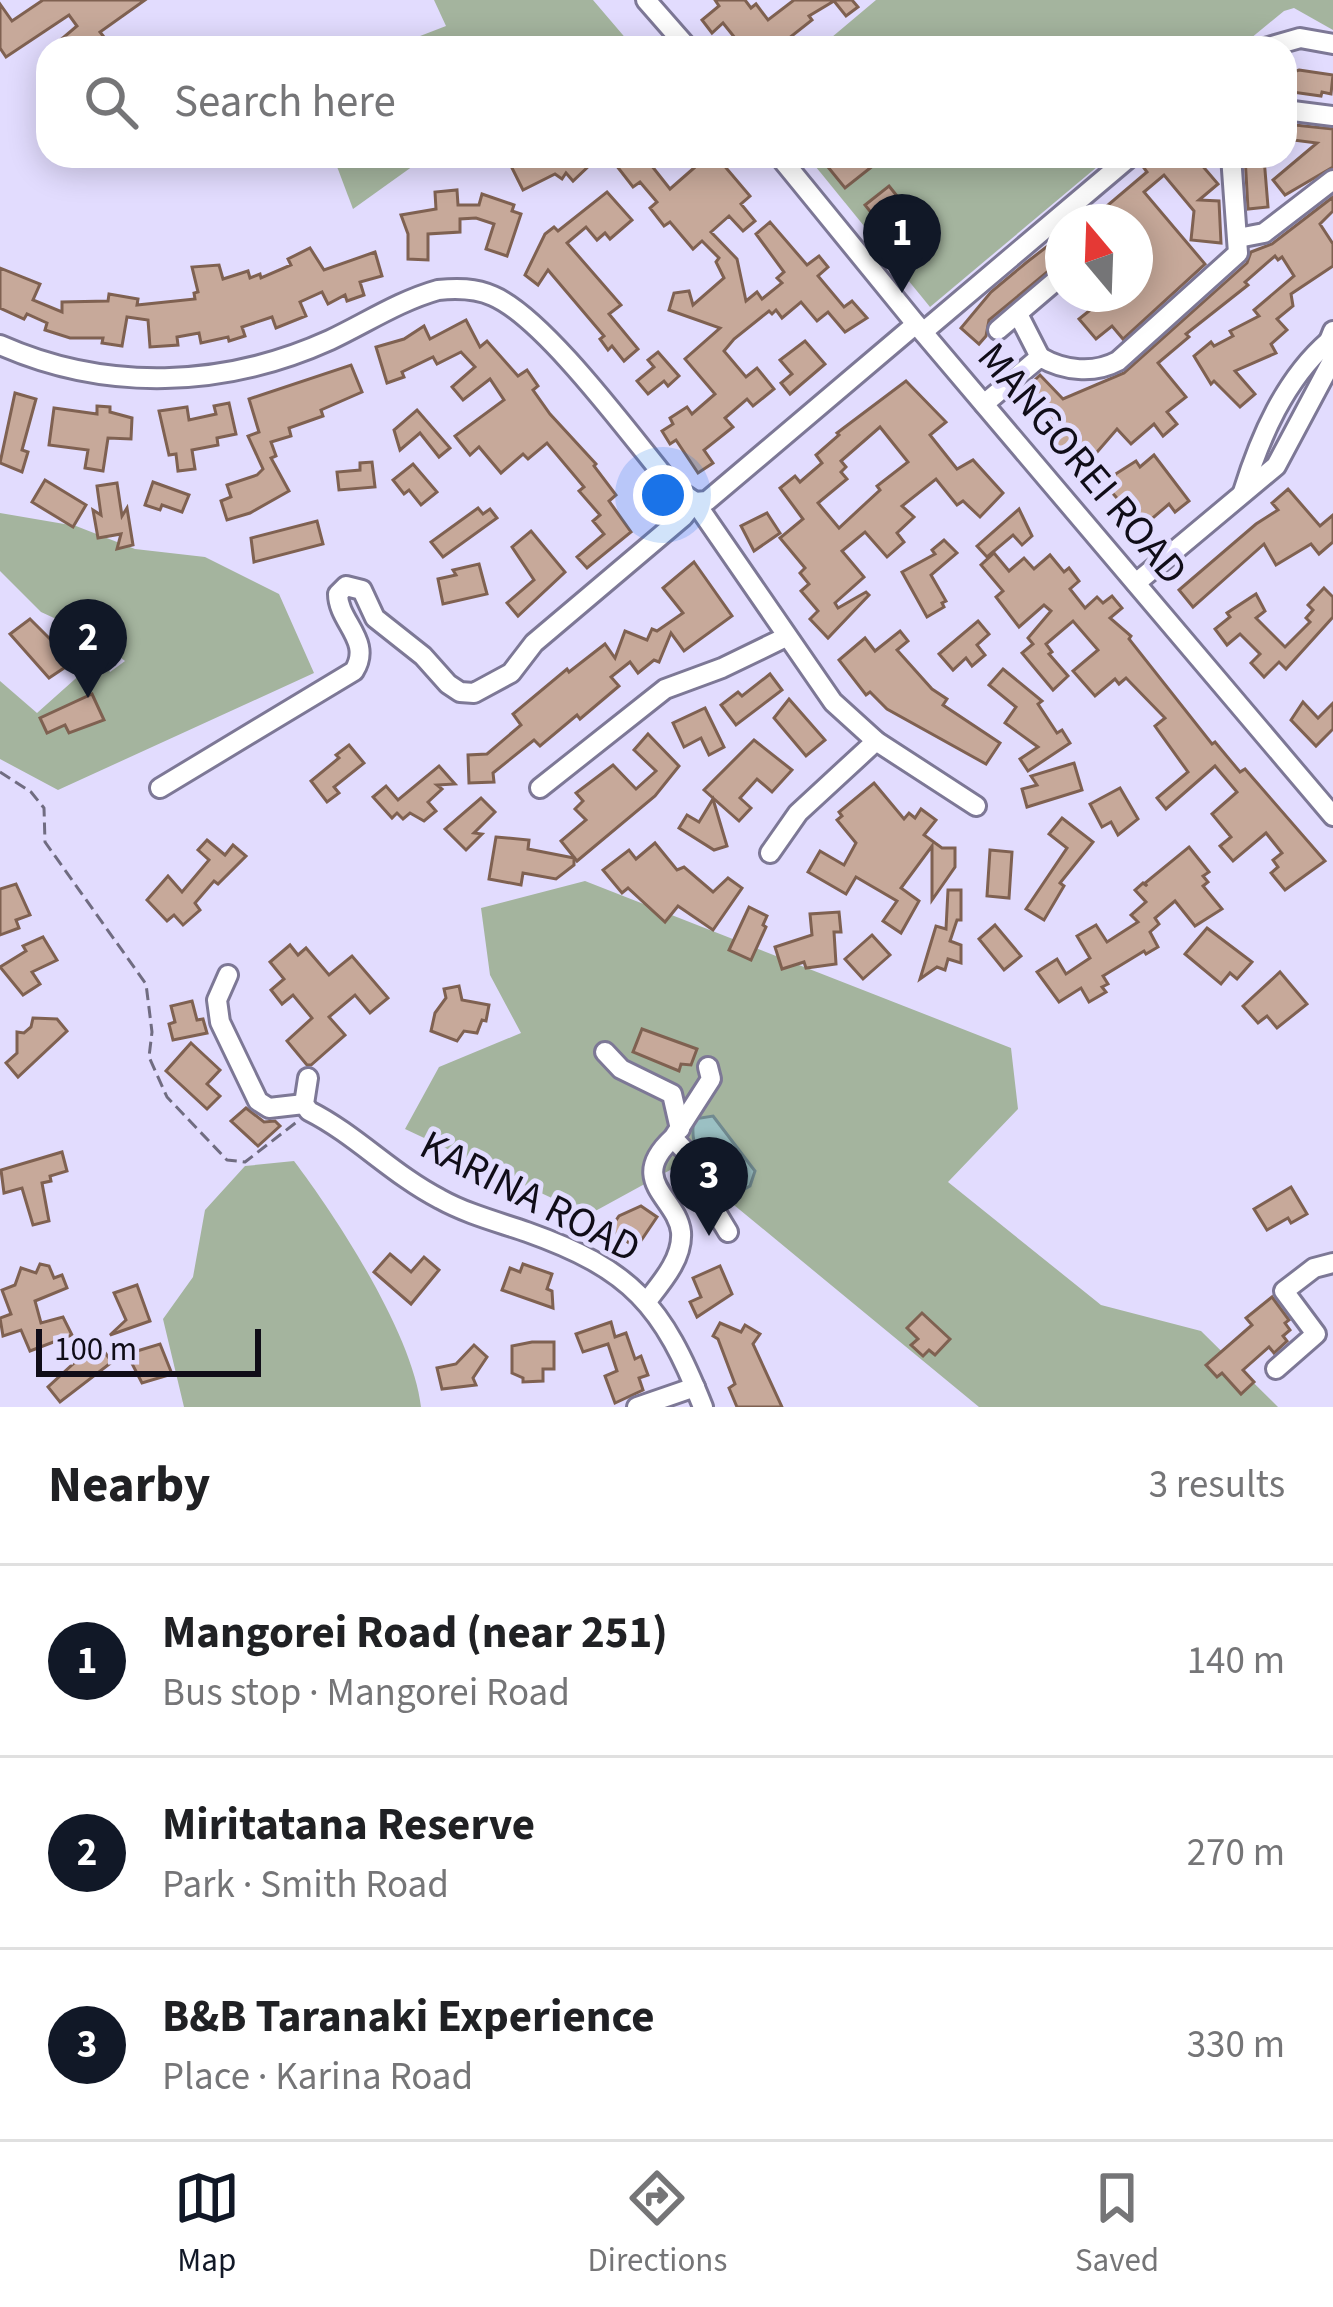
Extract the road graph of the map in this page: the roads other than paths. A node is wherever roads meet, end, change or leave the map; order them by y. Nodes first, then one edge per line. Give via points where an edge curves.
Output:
1 (646, 0) edge
2 (678, 36) edge
3 (1297, 39) edge
4 (1333, 44) edge
5 (1297, 112) edge
6 (1333, 116) edge
7 (789, 168) edge
8 (1116, 168) edge
9 (1232, 168) edge
10 (1333, 180) edge
11 (1238, 238) junction
12 (1045, 290) edge
13 (1018, 314) junction
14 (919, 328) junction
15 (998, 330) dead end
16 (1331, 336) edge
17 (0, 345) edge
18 (1040, 357) junction
19 (984, 404) junction
20 (694, 502) junction
21 (1136, 583) junction
22 (786, 637) junction
23 (876, 741) junction
24 (160, 788) dead end
25 (540, 788) dead end
26 (976, 806) dead end
27 (1333, 816) edge
28 (770, 853) dead end
29 (228, 974) dead end
30 (605, 1052) dead end
31 (708, 1067) dead end
32 (308, 1078) dead end
33 (306, 1107) junction
34 (676, 1134) junction
35 (728, 1232) dead end
36 (1333, 1263) edge
37 (647, 1301) junction
38 (1276, 1369) dead end
39 (695, 1388) junction
40 (637, 1407) edge
41 (703, 1407) edge

1 - 2 street
3 - 4 street
5 - 6 street
7 - 14 street, MANGOREI ROAD
8 - 14 street
9 - 11 street
10 - 11 street via 1264,233
11 - 18 street via 1238,253 1118,361 1103,369 1057,367
12 - 13 street
13 - 15 street
13 - 18 street
14 - 19 street, MANGOREI ROAD
14 - 20 street via 707,501
16 - 21 street via 1282,399 1243,492
17 - 20 street via 81,372 190,378 296,354 421,295 477,290 530,321
18 - 19 street
19 - 21 street, MANGOREI ROAD
20 - 22 street
20 - 24 street via 534,643 511,673 474,693 448,684 375,618 362,590 346,586 337,603 358,642 354,670
21 - 27 street, MANGOREI ROAD
22 - 23 street via 833,702
22 - 25 street via 665,689
23 - 26 street
23 - 28 street via 798,813
29 - 33 street via 217,1000 220,1022 258,1101
30 - 34 street via 672,1094
31 - 34 street via 711,1079
32 - 33 street
33 - 37 street, KARINA ROAD via 446,1203 596,1261
34 - 35 street
34 - 37 street via 655,1168 659,1196 681,1232 678,1254
36 - 38 street via 1284,1291 1316,1334
37 - 39 street, KARINA ROAD
39 - 40 street
39 - 41 street, KARINA ROAD

